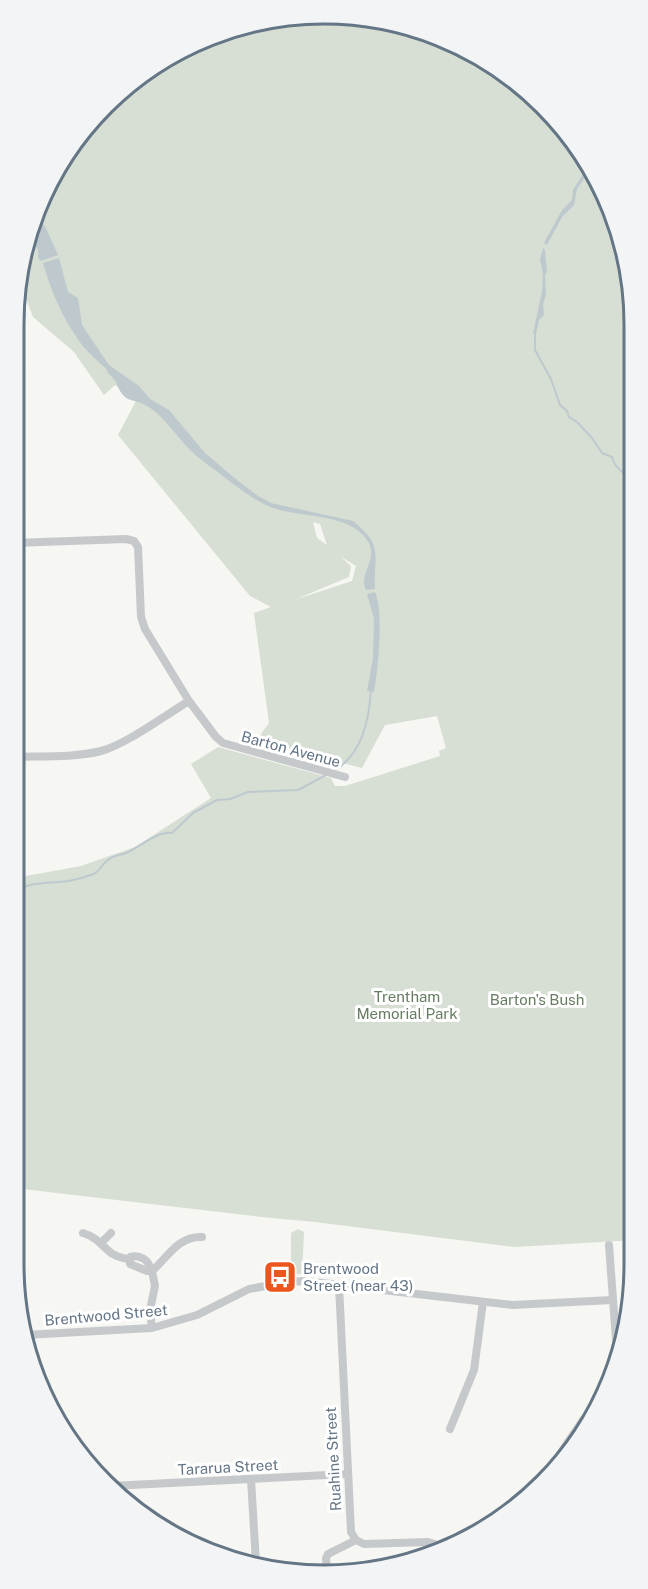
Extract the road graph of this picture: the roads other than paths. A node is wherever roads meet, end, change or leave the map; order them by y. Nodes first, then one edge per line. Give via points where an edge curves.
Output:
1 (24, 543) edge
2 (189, 701) junction
3 (24, 757) edge
4 (345, 777) dead end
5 (83, 1233) dead end
6 (111, 1233) dead end
7 (202, 1237) dead end
8 (101, 1243) junction
9 (609, 1245) dead end
10 (151, 1271) junction
11 (339, 1285) junction
12 (612, 1300) junction
13 (483, 1302) junction
14 (152, 1328) junction
15 (32, 1335) edge
16 (616, 1336) edge
17 (450, 1429) dead end
18 (347, 1474) junction
19 (250, 1479) junction
20 (121, 1486) edge
21 (356, 1540) junction
22 (434, 1544) edge
23 (256, 1557) edge
24 (327, 1565) edge

1 - 2 street, Barton Avenue via 126,538 134,541 138,547 145,629
2 - 3 street via 102,751
2 - 4 street, Barton Avenue via 223,743
5 - 8 street
6 - 8 street
7 - 10 street via 182,1241
8 - 10 street via 111,1255
9 - 12 street
10 - 14 street
11 - 13 street, Brentwood Street
11 - 14 street, Brentwood Street via 306,1281 257,1287 197,1315
11 - 18 street, Ruahine Street
12 - 13 street, Brentwood Street via 513,1305
12 - 16 street
13 - 17 street via 474,1370
14 - 15 street, Brentwood Street
18 - 19 street, Tararua Street
18 - 21 street, Ruahine Street via 350,1527
19 - 20 street, Tararua Street
19 - 23 street
21 - 22 street via 364,1544
21 - 24 street via 328,1554

